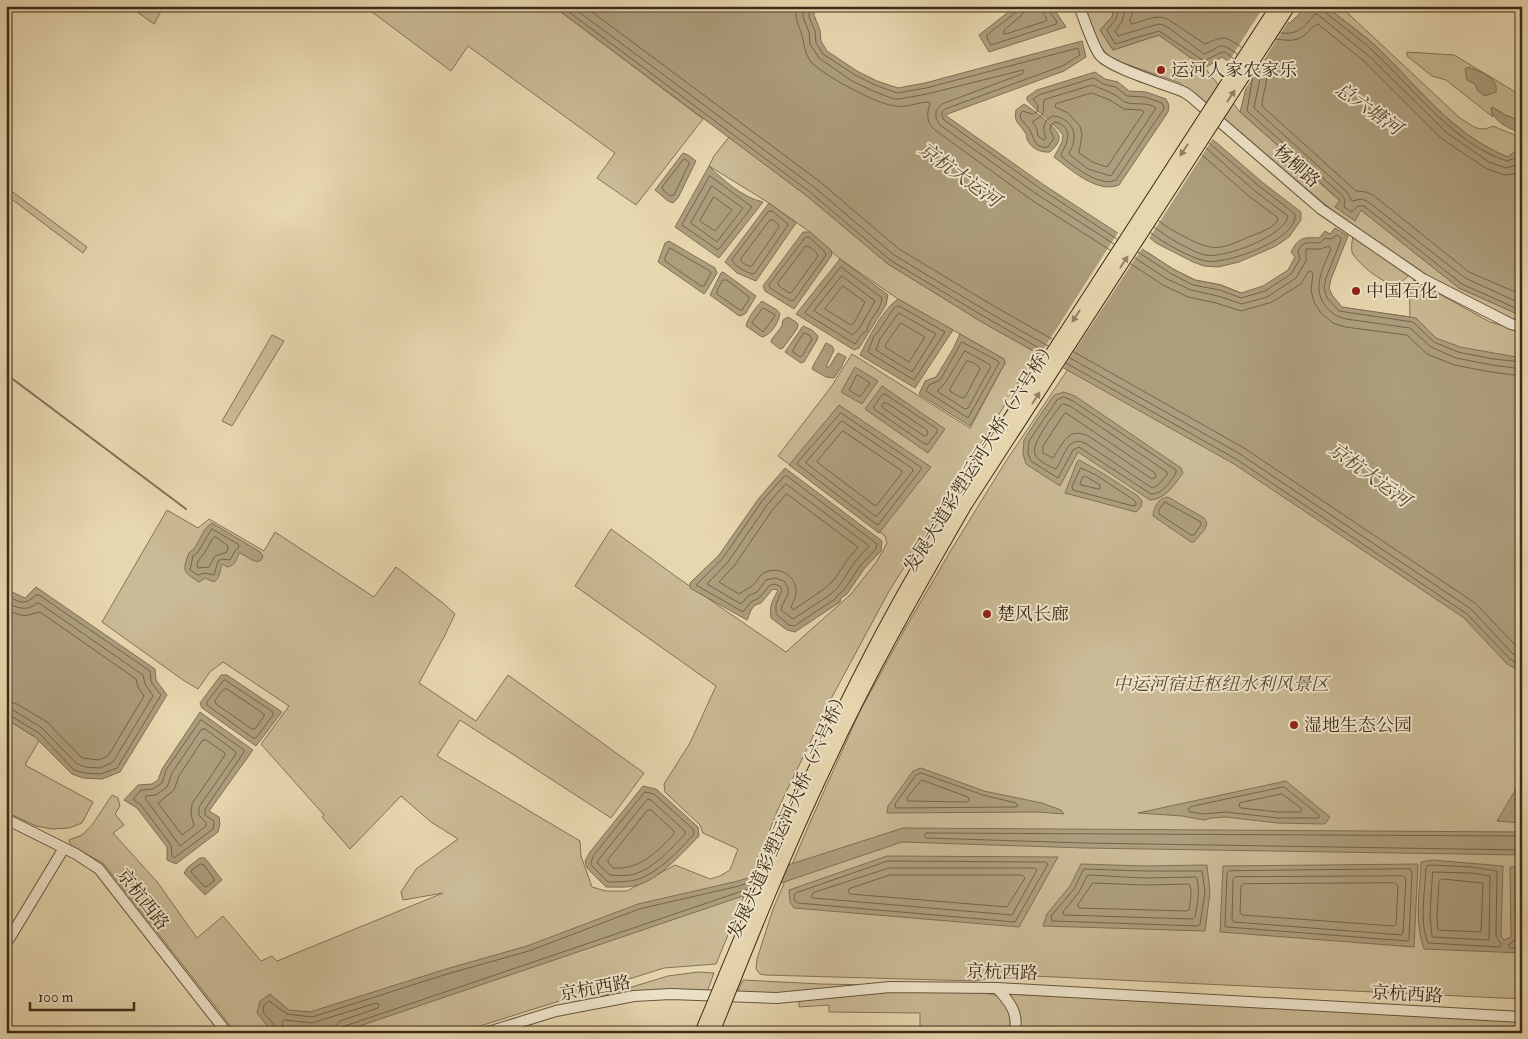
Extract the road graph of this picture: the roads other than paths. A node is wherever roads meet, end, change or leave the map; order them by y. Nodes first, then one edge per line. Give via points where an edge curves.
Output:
1 (1079, 6) edge
2 (1277, 6) edge
3 (1289, 6) edge
4 (1522, 326) edge
5 (6, 819) edge
6 (64, 848) junction
7 (6, 944) edge
8 (997, 988) junction
9 (1522, 1016) edge
10 (227, 1033) edge
11 (486, 1033) edge
12 (701, 1033) edge
13 (713, 1033) edge
14 (1014, 1033) edge

1 - 4 street, 杨柳路 via 1099,54 1107,62 1184,92 1321,209 1423,279 1511,324
2 -> 12 main road, 发展大道彩塑运河大桥（六号桥）, bridge via 983,460 925,556 830,737
13 -> 3 main road, 发展大道彩塑运河大桥（六号桥）, bridge via 827,764 884,649 927,572 965,506
5 - 6 street, 京杭西路
6 - 7 street
6 - 10 street, 京杭西路 via 98,869
8 - 9 street, 京杭西路
8 - 11 street, 京杭西路 via 890,986 777,998 670,994 634,996 556,1011
8 - 14 street via 1014,1009

